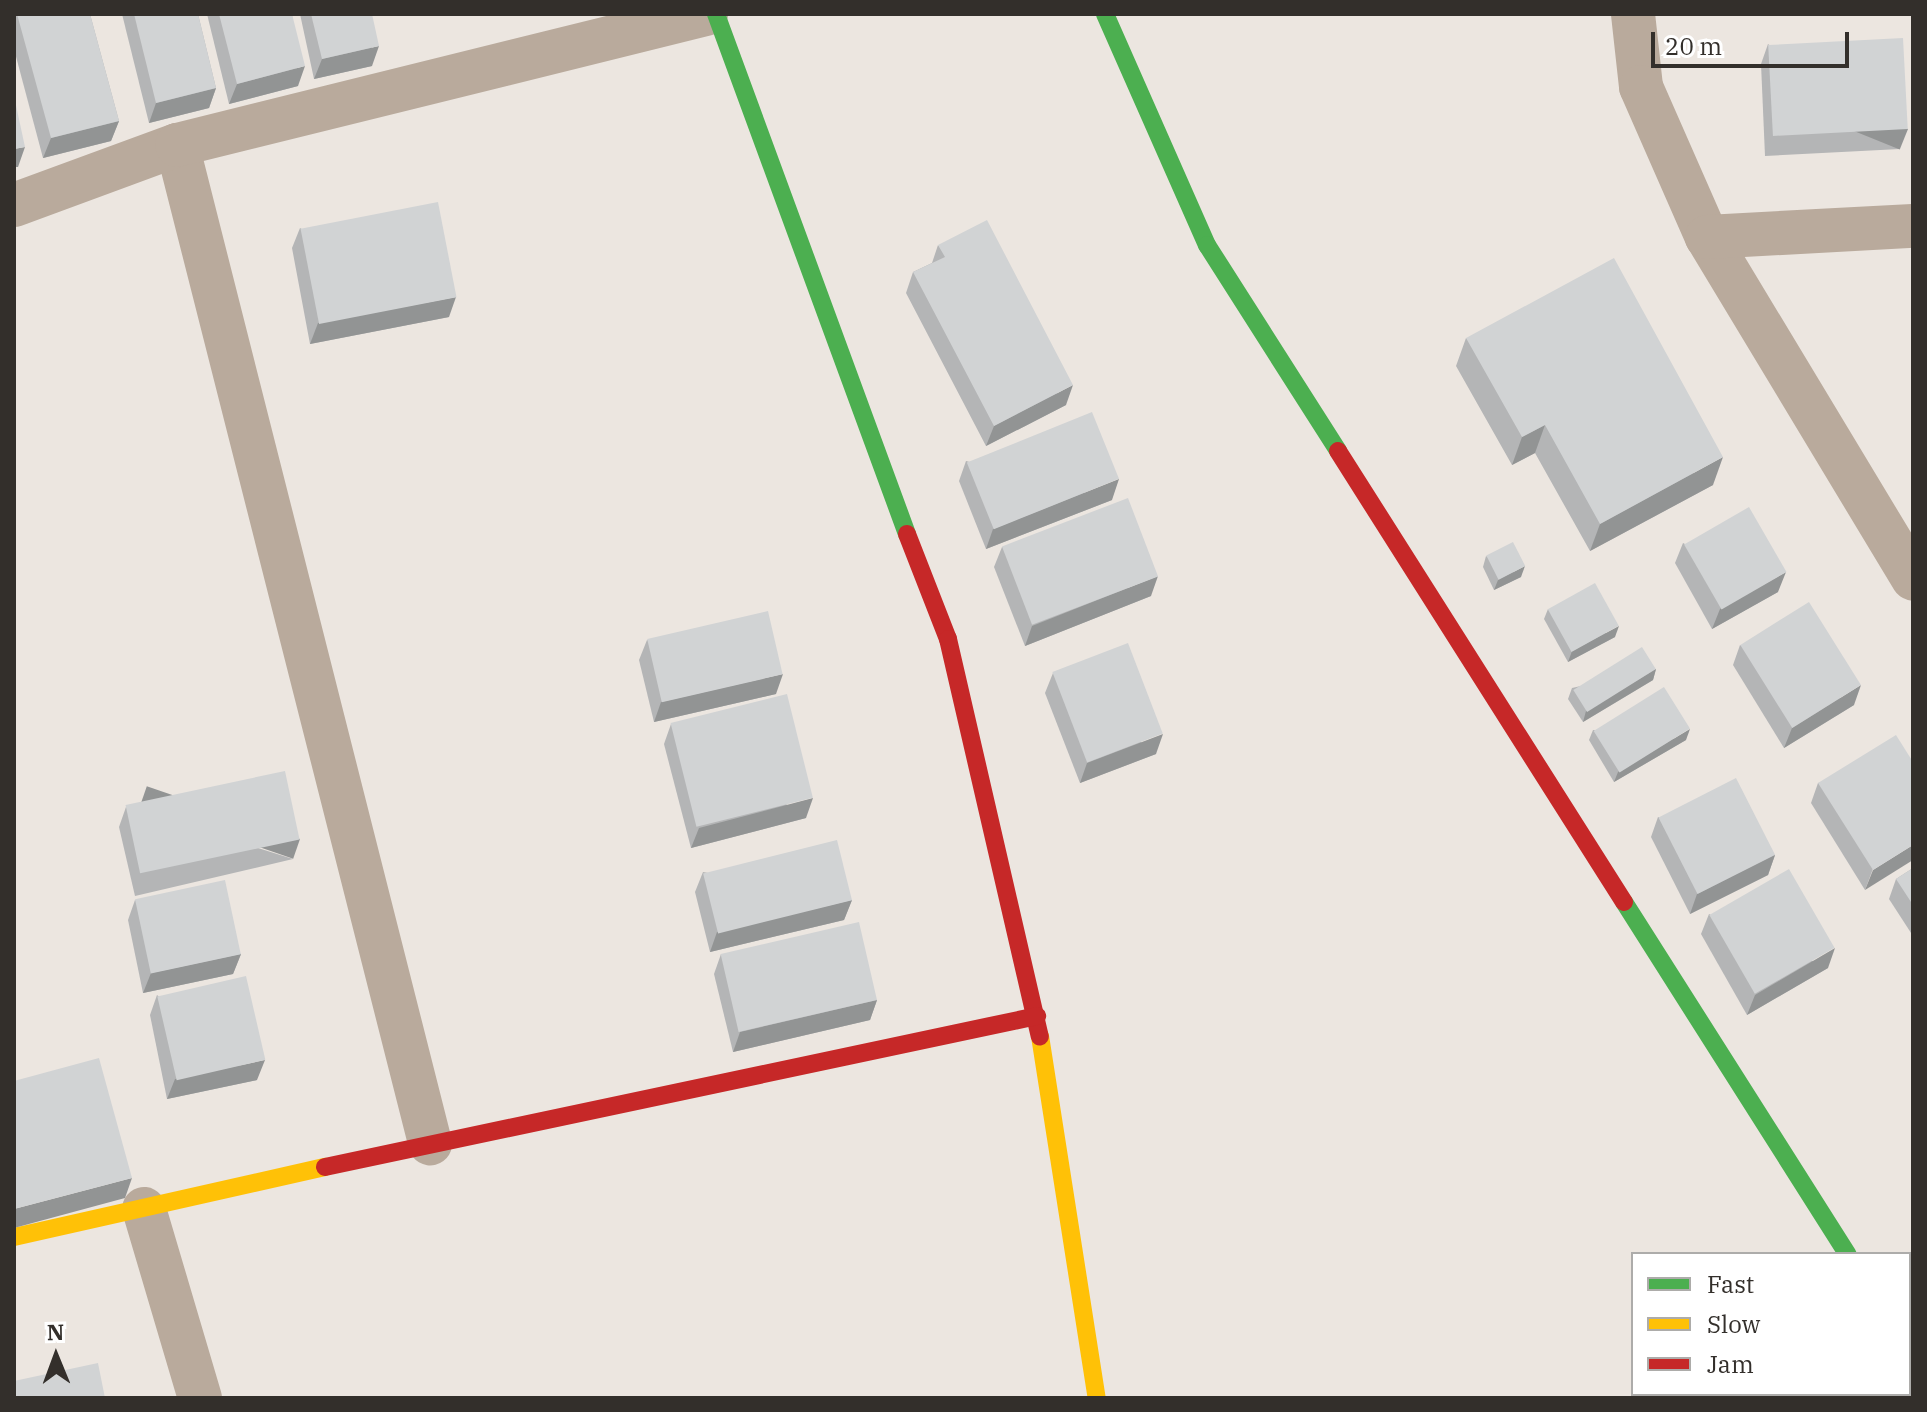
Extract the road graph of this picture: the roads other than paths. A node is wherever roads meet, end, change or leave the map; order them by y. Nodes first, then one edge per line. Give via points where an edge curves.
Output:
1 (706, 14) edge
2 (716, 14) edge
3 (1105, 14) edge
4 (1633, 14) edge
5 (177, 145) junction
6 (14, 205) edge
7 (1913, 226) edge
8 (1707, 237) junction
9 (1913, 579) edge
10 (1037, 1016) junction
11 (430, 1143) junction
12 (144, 1209) junction
13 (14, 1237) edge
14 (1846, 1252) edge
15 (200, 1398) edge
16 (1097, 1398) edge

1 - 5 street
2 - 10 street via 948,639
3 - 14 street via 1207,245
4 - 8 street via 1641,87
5 - 6 street
5 - 11 street
7 - 8 street
8 - 9 street
10 - 11 street
10 - 16 street
11 - 12 street
12 - 13 street
12 - 15 street

